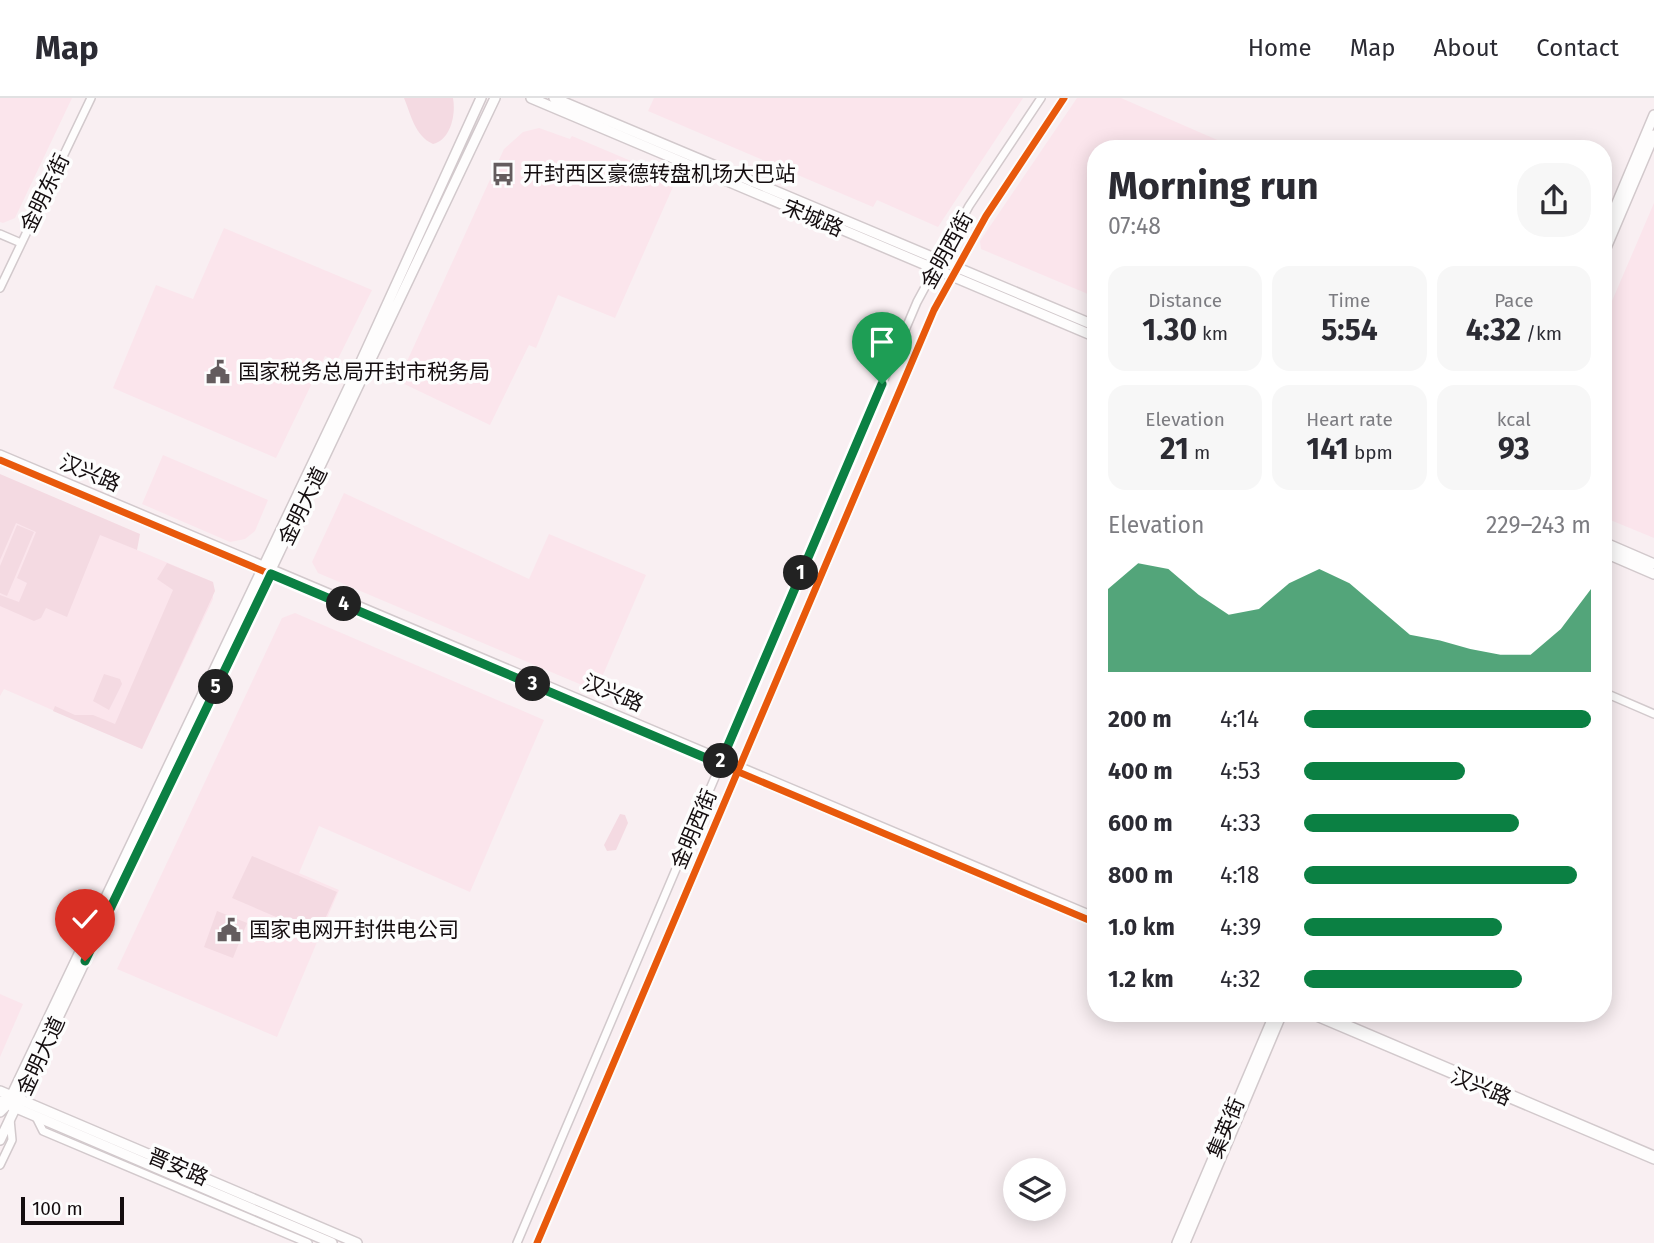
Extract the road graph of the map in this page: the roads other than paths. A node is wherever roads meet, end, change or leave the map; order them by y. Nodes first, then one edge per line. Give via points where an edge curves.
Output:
1 (91, 98) edge
2 (481, 98) edge
3 (495, 98) edge
4 (531, 98) edge
5 (554, 98) edge
6 (1041, 98) edge
7 (1064, 98) edge
8 (1654, 115) edge
9 (1654, 135) edge
10 (1612, 215) edge
11 (0, 234) edge
12 (1612, 234) edge
13 (21, 243) junction
14 (936, 265) junction
15 (954, 272) junction
16 (0, 288) edge
17 (1087, 323) edge
18 (1087, 333) edge
19 (0, 454) edge
20 (0, 460) edge
21 (1612, 546) edge
22 (1612, 556) edge
23 (1654, 564) edge
24 (268, 569) junction
25 (1654, 574) edge
26 (1612, 696) edge
27 (1654, 714) edge
28 (721, 761) junction
29 (738, 769) junction
30 (1087, 913) edge
31 (1087, 919) edge
32 (1271, 1022) edge
33 (1279, 1022) edge
34 (1328, 1022) edge
35 (1342, 1022) edge
36 (0, 1091) edge
37 (9, 1104) edge
38 (36, 1117) junction
39 (10, 1119) junction
40 (0, 1140) edge
41 (1654, 1155) edge
42 (1654, 1160) edge
43 (0, 1165) edge
44 (308, 1243) edge
45 (332, 1243) edge
46 (357, 1243) edge
47 (517, 1243) edge
48 (537, 1243) edge
49 (1177, 1243) edge
50 (1185, 1243) edge

1 - 13 street, 金明东街
2 - 24 main road, 金明大道
3 - 24 main road, 金明大道
4 - 14 main road, 宋城路
5 - 14 main road, 宋城路
6 - 14 street, 金明西街
7 - 15 street, 金明西街
8 - 10 main road
9 - 12 main road
11 - 13 street
13 - 16 street, 金明东街
14 - 15 main road, 宋城路
14 - 28 street, 金明西街
15 - 17 main road, 宋城路
15 - 18 main road, 宋城路
15 - 29 street, 金明西街
19 - 24 street, 汉兴路
20 - 24 street, 汉兴路
21 - 23 main road
22 - 25 main road
24 - 28 street, 汉兴路
24 - 37 main road, 金明大道
26 - 27 street
28 - 29 street, 汉兴路
28 - 47 street, 金明西街
29 - 30 street, 汉兴路
29 - 31 street, 汉兴路
29 - 48 street, 金明西街
32 - 49 main road, 集英街
33 - 50 main road, 集英街
34 - 42 street, 汉兴路
35 - 41 street, 汉兴路
36 - 37 main road, 晋安路
37 - 38 main road, 晋安路
37 - 39 main road, 金明大道
37 - 46 main road, 晋安路
38 - 44 street via 43,1131
38 - 45 main road, 晋安路
39 - 40 main road, 金明大道
39 - 43 street via 12,1140

